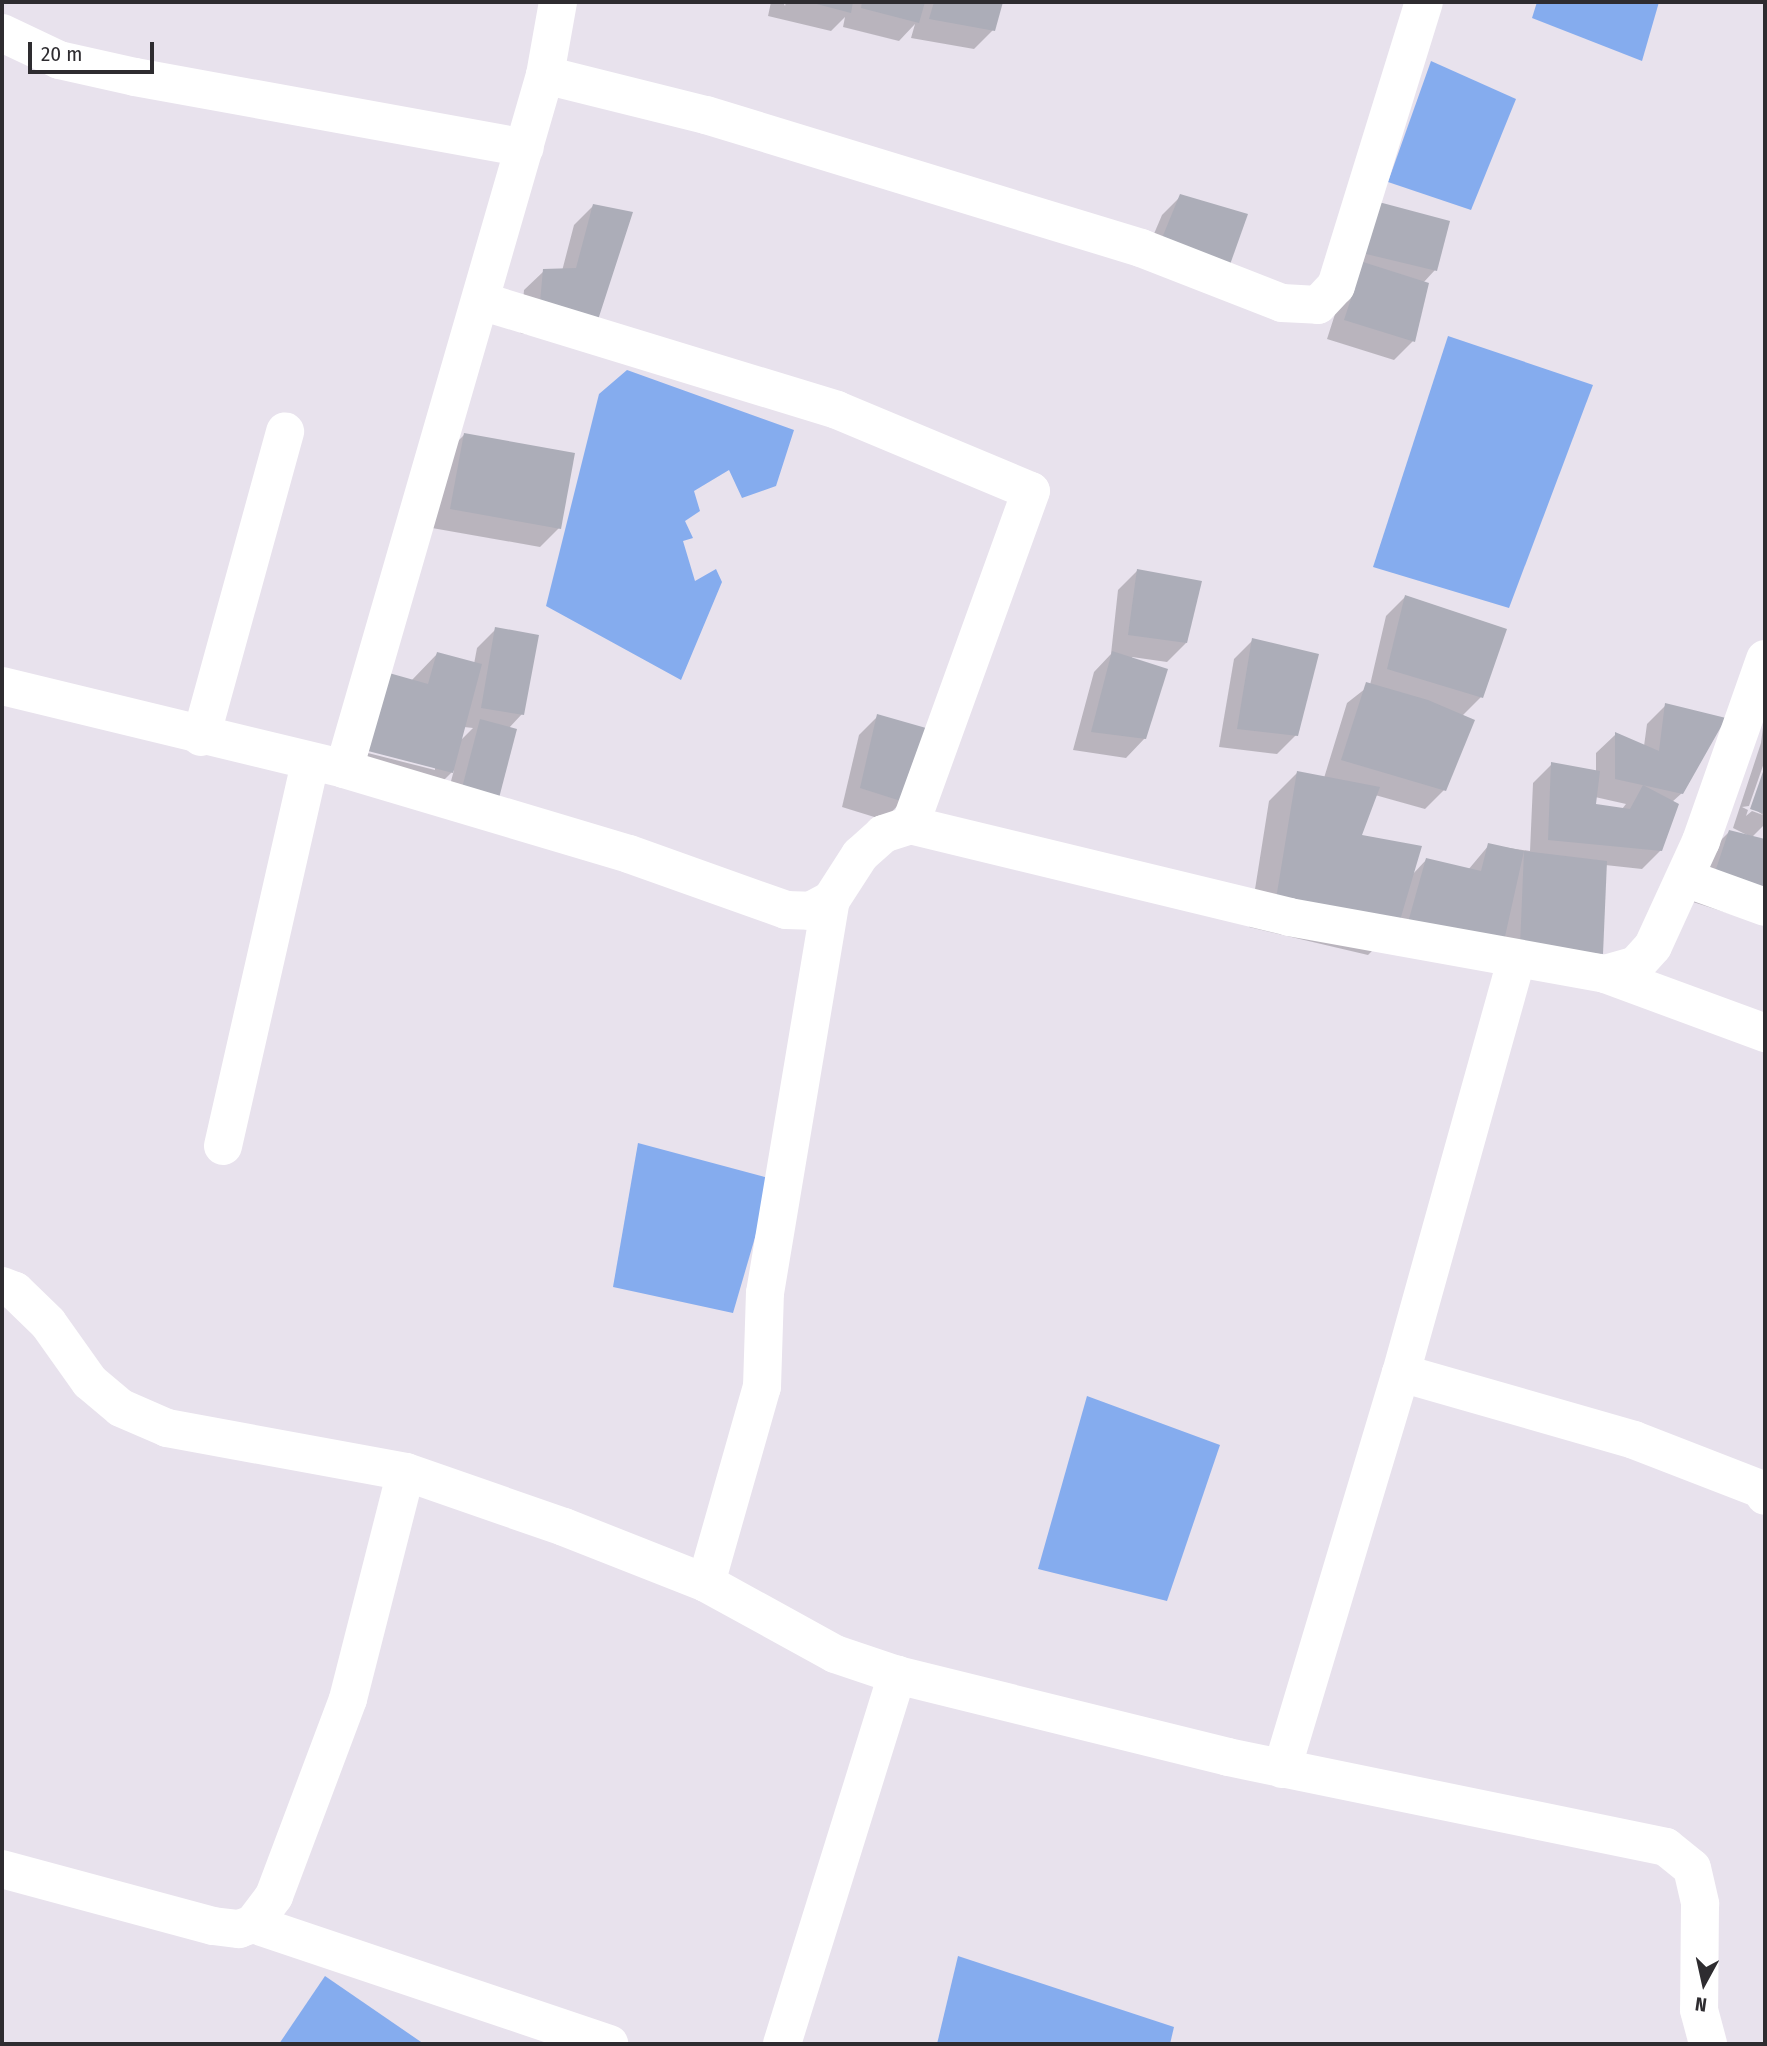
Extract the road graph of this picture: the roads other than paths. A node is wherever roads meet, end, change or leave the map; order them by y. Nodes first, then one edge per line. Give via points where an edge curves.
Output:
1 (558, 2) edge
2 (1424, 2) edge
3 (2, 33) edge
4 (545, 75) junction
5 (524, 148) junction
6 (481, 301) junction
7 (285, 431) dead end
8 (1765, 659) edge
9 (2, 686) edge
10 (201, 737) junction
11 (327, 767) junction
12 (910, 825) junction
13 (1685, 878) junction
14 (831, 900) junction
15 (1765, 907) edge
16 (1516, 960) junction
17 (1605, 974) junction
18 (1765, 1032) edge
19 (223, 1146) dead end
20 (2, 1286) edge
21 (1401, 1373) junction
22 (407, 1472) junction
23 (1765, 1496) edge
24 (706, 1583) junction
25 (897, 1675) junction
26 (1282, 1769) junction
27 (2, 1869) edge
28 (253, 1924) junction
29 (609, 2044) edge
30 (782, 2044) edge
31 (1708, 2044) edge

1 - 4 street
2 - 4 street via 1336,286 1318,305 1282,303 1142,248 706,115
3 - 5 street via 59,60 135,77
4 - 5 street
5 - 6 street
6 - 11 street
6 - 12 street via 837,410 1031,491
7 - 10 street
8 - 13 street
9 - 10 street
10 - 11 street
11 - 14 street via 629,854 786,910 810,911
11 - 19 street
12 - 14 street via 883,834 860,855
12 - 16 street via 1289,917
13 - 15 street
13 - 17 street via 1653,946 1636,965
14 - 24 street via 765,1293 762,1387
16 - 17 street
16 - 21 street
17 - 18 street
20 - 22 street via 15,1291 48,1323 90,1382 121,1408 167,1428
21 - 23 street via 1634,1440 1755,1486
21 - 26 street
22 - 24 street
22 - 28 street via 348,1699 274,1896
24 - 25 street via 835,1654
25 - 26 street via 1027,1711
25 - 30 street
26 - 31 street via 1666,1847 1692,1868 1700,1904 1699,2010
27 - 28 street via 213,1926 239,1929
28 - 29 street

